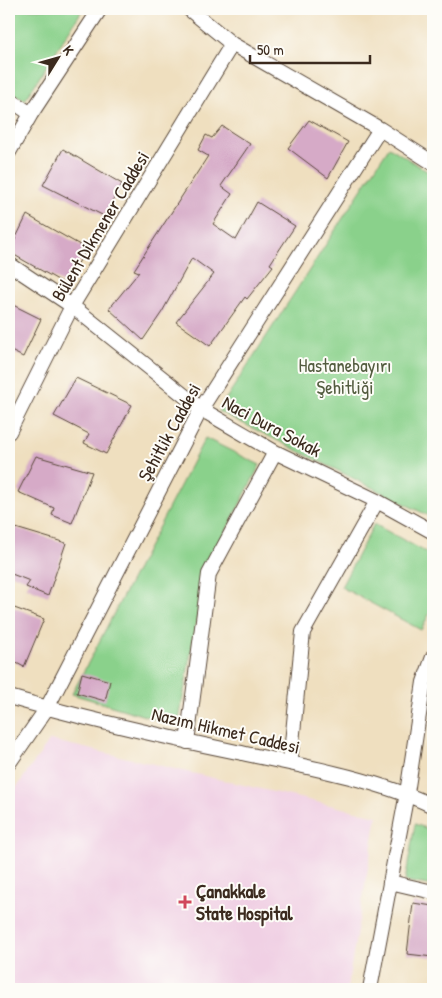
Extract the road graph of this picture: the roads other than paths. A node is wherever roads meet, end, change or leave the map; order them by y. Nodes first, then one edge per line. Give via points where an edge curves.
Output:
1 (100, 9) edge
2 (189, 9) edge
3 (232, 44) junction
4 (9, 100) edge
5 (31, 114) junction
6 (380, 129) junction
7 (9, 152) edge
8 (433, 163) edge
9 (9, 264) edge
10 (72, 306) junction
11 (201, 409) junction
12 (9, 432) edge
13 (275, 452) junction
14 (377, 501) junction
15 (433, 532) edge
16 (433, 657) edge
17 (9, 697) edge
18 (47, 708) junction
19 (187, 742) junction
20 (9, 763) edge
21 (290, 763) junction
22 (407, 793) junction
23 (433, 806) edge
24 (390, 882) junction
25 (433, 892) edge
26 (370, 989) edge

1 - 5 street
2 - 3 street
3 - 6 street
3 - 10 street, Bülent Dikmener Caddesi
4 - 5 street
5 - 7 street
6 - 8 street
6 - 11 street, Şehitlik Caddesi
9 - 10 street, Naci Dura Sokak
10 - 11 street, Naci Dura Sokak
10 - 12 street, Bülent Dikmener Caddesi
11 - 13 street, Naci Dura Sokak
11 - 18 street, Şehitlik Caddesi
13 - 14 street, Naci Dura Sokak
13 - 19 street via 209,574
14 - 15 street, Naci Dura Sokak
14 - 21 street via 303,632
16 - 22 street via 424,682
17 - 18 street, Nazım Hikmet Caddesi
18 - 19 street, Nazım Hikmet Caddesi
18 - 20 street, Şehitlik Caddesi
19 - 21 street, Nazım Hikmet Caddesi
21 - 22 street, Nazım Hikmet Caddesi
22 - 23 street, Nazım Hikmet Caddesi
22 - 24 street
24 - 25 street
24 - 26 street

